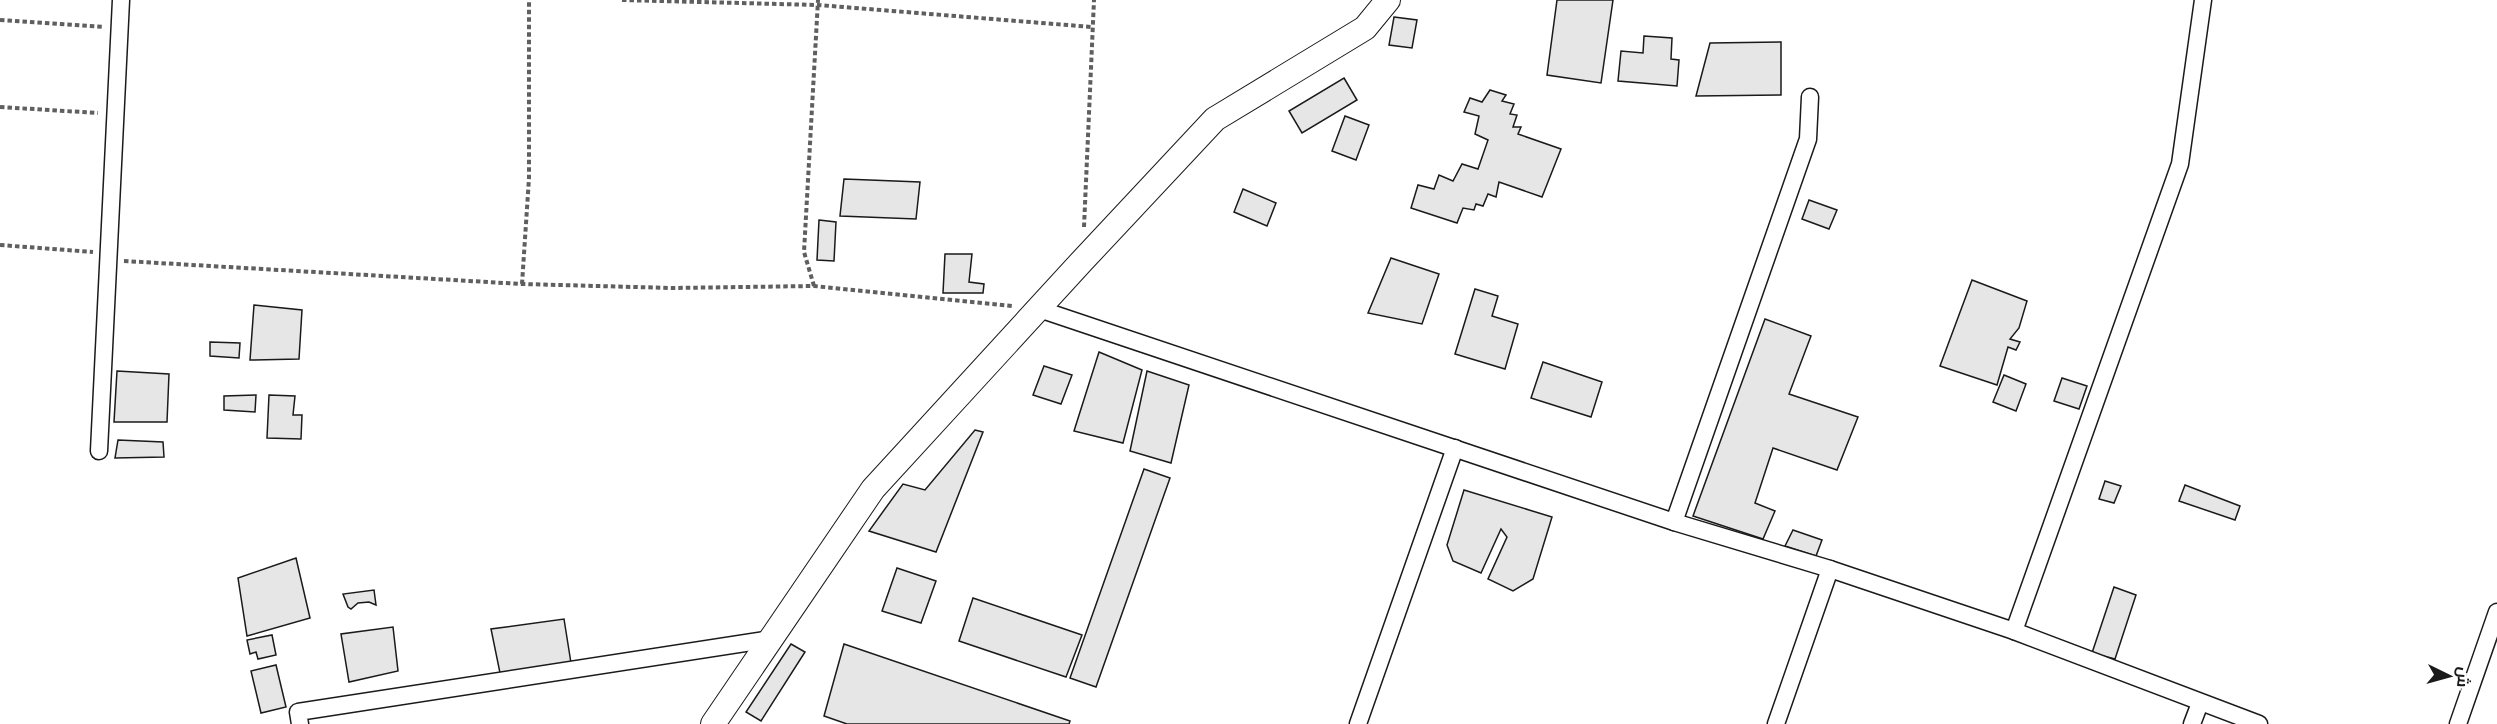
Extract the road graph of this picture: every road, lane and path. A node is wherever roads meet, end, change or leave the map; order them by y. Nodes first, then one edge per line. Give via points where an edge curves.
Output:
1 (121, 0) edge
2 (529, 0) edge
3 (622, 0) edge
4 (1094, 0) edge
5 (1388, 0) edge
6 (2203, 0) edge
7 (818, 2) edge
8 (0, 20) edge
9 (1092, 27) junction
10 (119, 28) junction
11 (1810, 97) dead end
12 (0, 106) edge
13 (115, 114) junction
14 (0, 245) edge
15 (108, 257) junction
16 (1083, 260) junction
17 (522, 284) junction
18 (814, 286) junction
19 (1039, 309) junction
20 (1455, 448) junction
21 (99, 451) dead end
22 (1674, 522) junction
23 (1830, 570) junction
24 (2497, 612) edge
25 (2014, 631) junction
26 (771, 639) junction
27 (2200, 703) junction
28 (300, 724) edge
29 (713, 724) edge
30 (1358, 724) edge
31 (1776, 724) edge
32 (2192, 724) edge
33 (2259, 724) edge
34 (2458, 724) edge

1 - 10 street
2 - 17 path via 530,178
3 - 7 path
4 - 9 path
5 - 16 street via 1365,28 1215,119
6 - 25 street via 2180,164
7 - 9 path
7 - 18 path via 804,252
8 - 10 path
9 - 16 path
10 - 13 street
11 - 22 street via 1808,139
12 - 13 path
13 - 15 street
14 - 15 path
15 - 17 path
15 - 21 street
16 - 19 street
17 - 18 path
18 - 19 path
19 - 20 street
19 - 26 street via 873,489
20 - 22 street
20 - 30 street
22 - 23 street
23 - 25 street
23 - 31 street
24 - 34 street
25 - 27 street
26 - 28 street via 298,712
26 - 29 street
27 - 32 street
27 - 33 street

